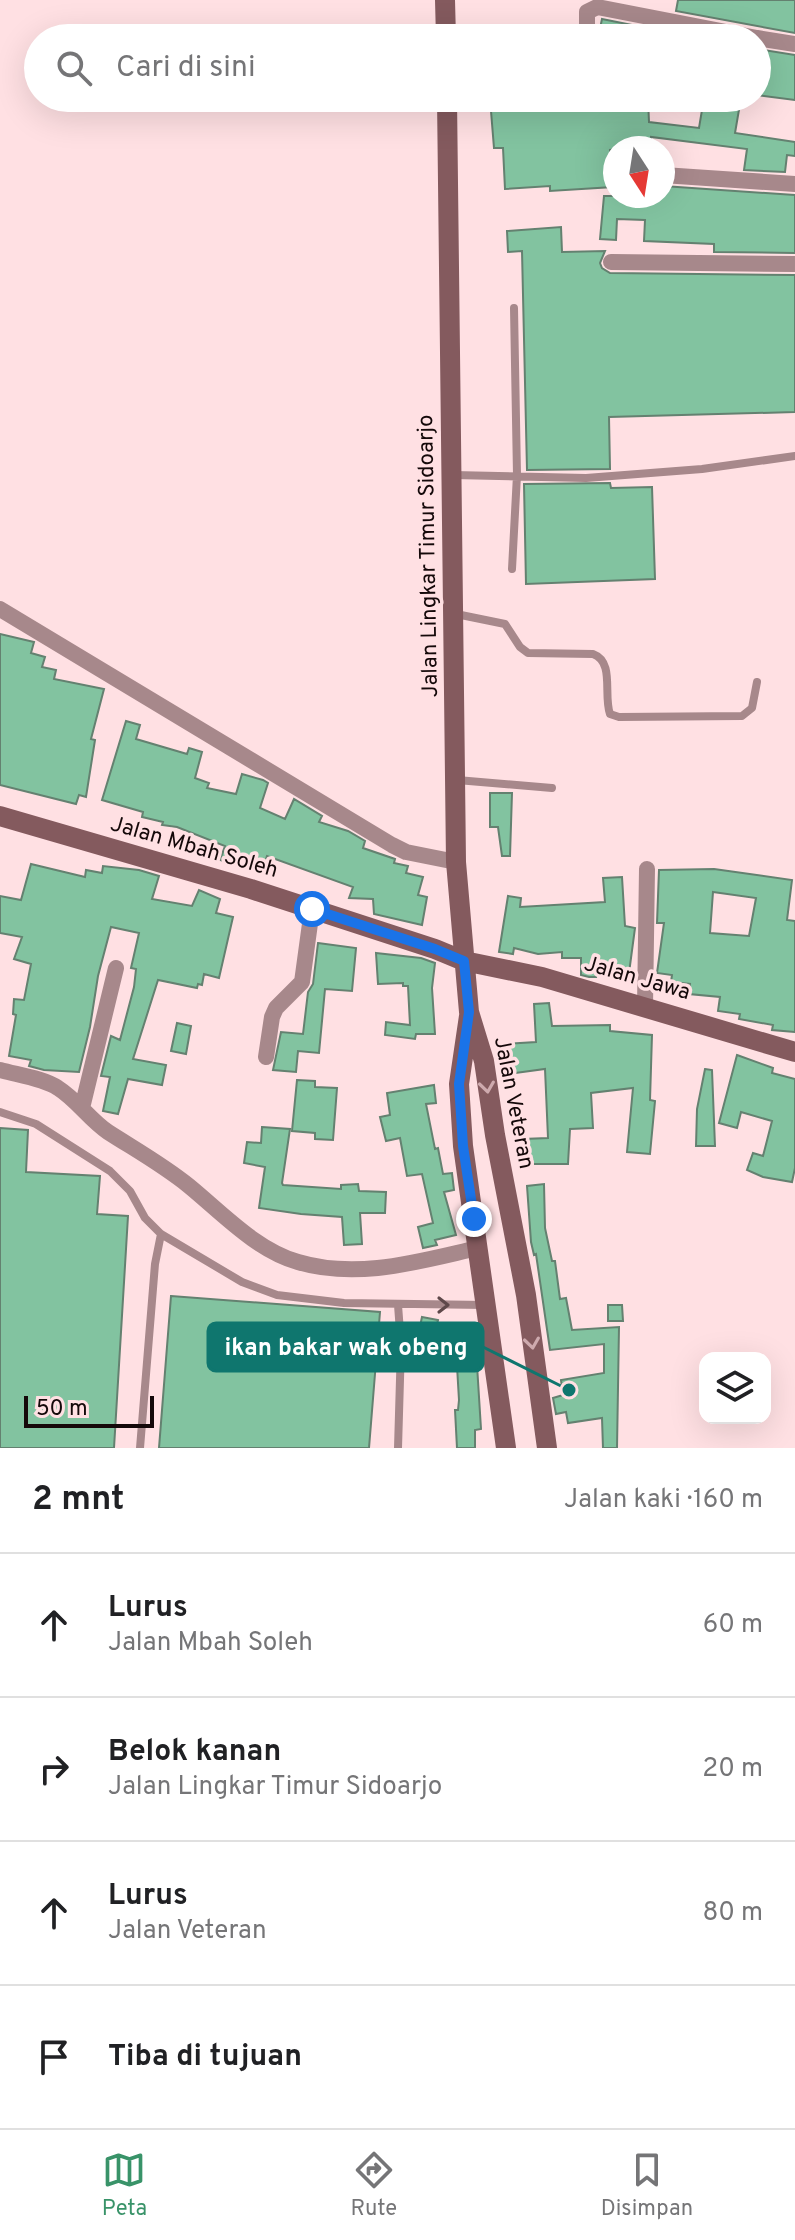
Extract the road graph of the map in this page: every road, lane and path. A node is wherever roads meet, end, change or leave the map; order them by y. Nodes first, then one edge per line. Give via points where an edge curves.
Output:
1 (445, 0) edge
2 (593, 3) edge
3 (446, 24) edge
4 (587, 24) edge
5 (691, 24) edge
6 (771, 40) edge
7 (795, 44) edge
8 (447, 112) edge
9 (675, 176) edge
10 (795, 184) edge
11 (611, 262) dead end
12 (795, 264) edge
13 (514, 308) dead end
14 (795, 456) edge
15 (452, 475) junction
16 (517, 475) junction
17 (512, 569) dead end
18 (0, 609) edge
19 (453, 613) junction
20 (757, 682) dead end
21 (456, 780) junction
22 (552, 788) dead end
23 (0, 816) edge
24 (456, 862) junction
25 (647, 869) dead end
26 (312, 909) junction
27 (464, 961) junction
28 (116, 968) dead end
29 (645, 1006) junction
30 (469, 1012) junction
31 (795, 1051) edge
32 (266, 1057) dead end
33 (0, 1070) edge
34 (82, 1108) junction
35 (0, 1112) edge
36 (161, 1234) junction
37 (478, 1248) junction
38 (398, 1305) junction
39 (487, 1305) junction
40 (491, 1337) junction
41 (401, 1345) junction
42 (140, 1448) edge
43 (398, 1448) edge
44 (506, 1448) edge
45 (547, 1448) edge

1 - 3 main road
2 - 4 street
2 - 5 street
6 - 7 street
8 - 15 main road, Jalan Lingkar Timur Sidoarjo
9 - 10 street
11 - 12 street
13 - 16 lane
14 - 16 lane via 586,478
15 - 16 lane
15 - 19 main road, Jalan Lingkar Timur Sidoarjo
16 - 17 lane
18 - 24 street via 392,845
19 - 20 lane via 505,624 528,653 600,657 606,665 606,705 619,717 742,716 752,708
19 - 21 main road, Jalan Lingkar Timur Sidoarjo
21 - 22 lane
21 - 24 main road, Jalan Lingkar Timur Sidoarjo
23 - 26 main road, Jalan Mbah Soleh
24 - 27 main road, Jalan Lingkar Timur Sidoarjo
25 - 29 street
26 - 27 main road, Jalan Mbah Soleh
26 - 32 street via 302,982 276,1008
27 - 29 main road, Jalan Jawa
27 - 30 main road, Jalan Lingkar Timur Sidoarjo
28 - 34 street
29 - 31 main road, Jalan Jawa
30 - 37 main road, Jalan Veteran via 459,1084
30 -> 45 main road, Jalan Veteran via 484,1061 526,1295
33 - 34 street via 55,1085
34 - 37 street via 210,1206 298,1262 362,1270
35 - 36 lane via 36,1124 110,1171
36 - 38 lane via 218,1270 277,1295
36 - 42 lane
37 - 39 main road, Jalan Veteran
38 -> 39 lane
38 - 41 lane
39 - 40 main road, Jalan Veteran
40 - 41 lane
40 - 44 main road, Jalan Veteran
41 - 43 lane

